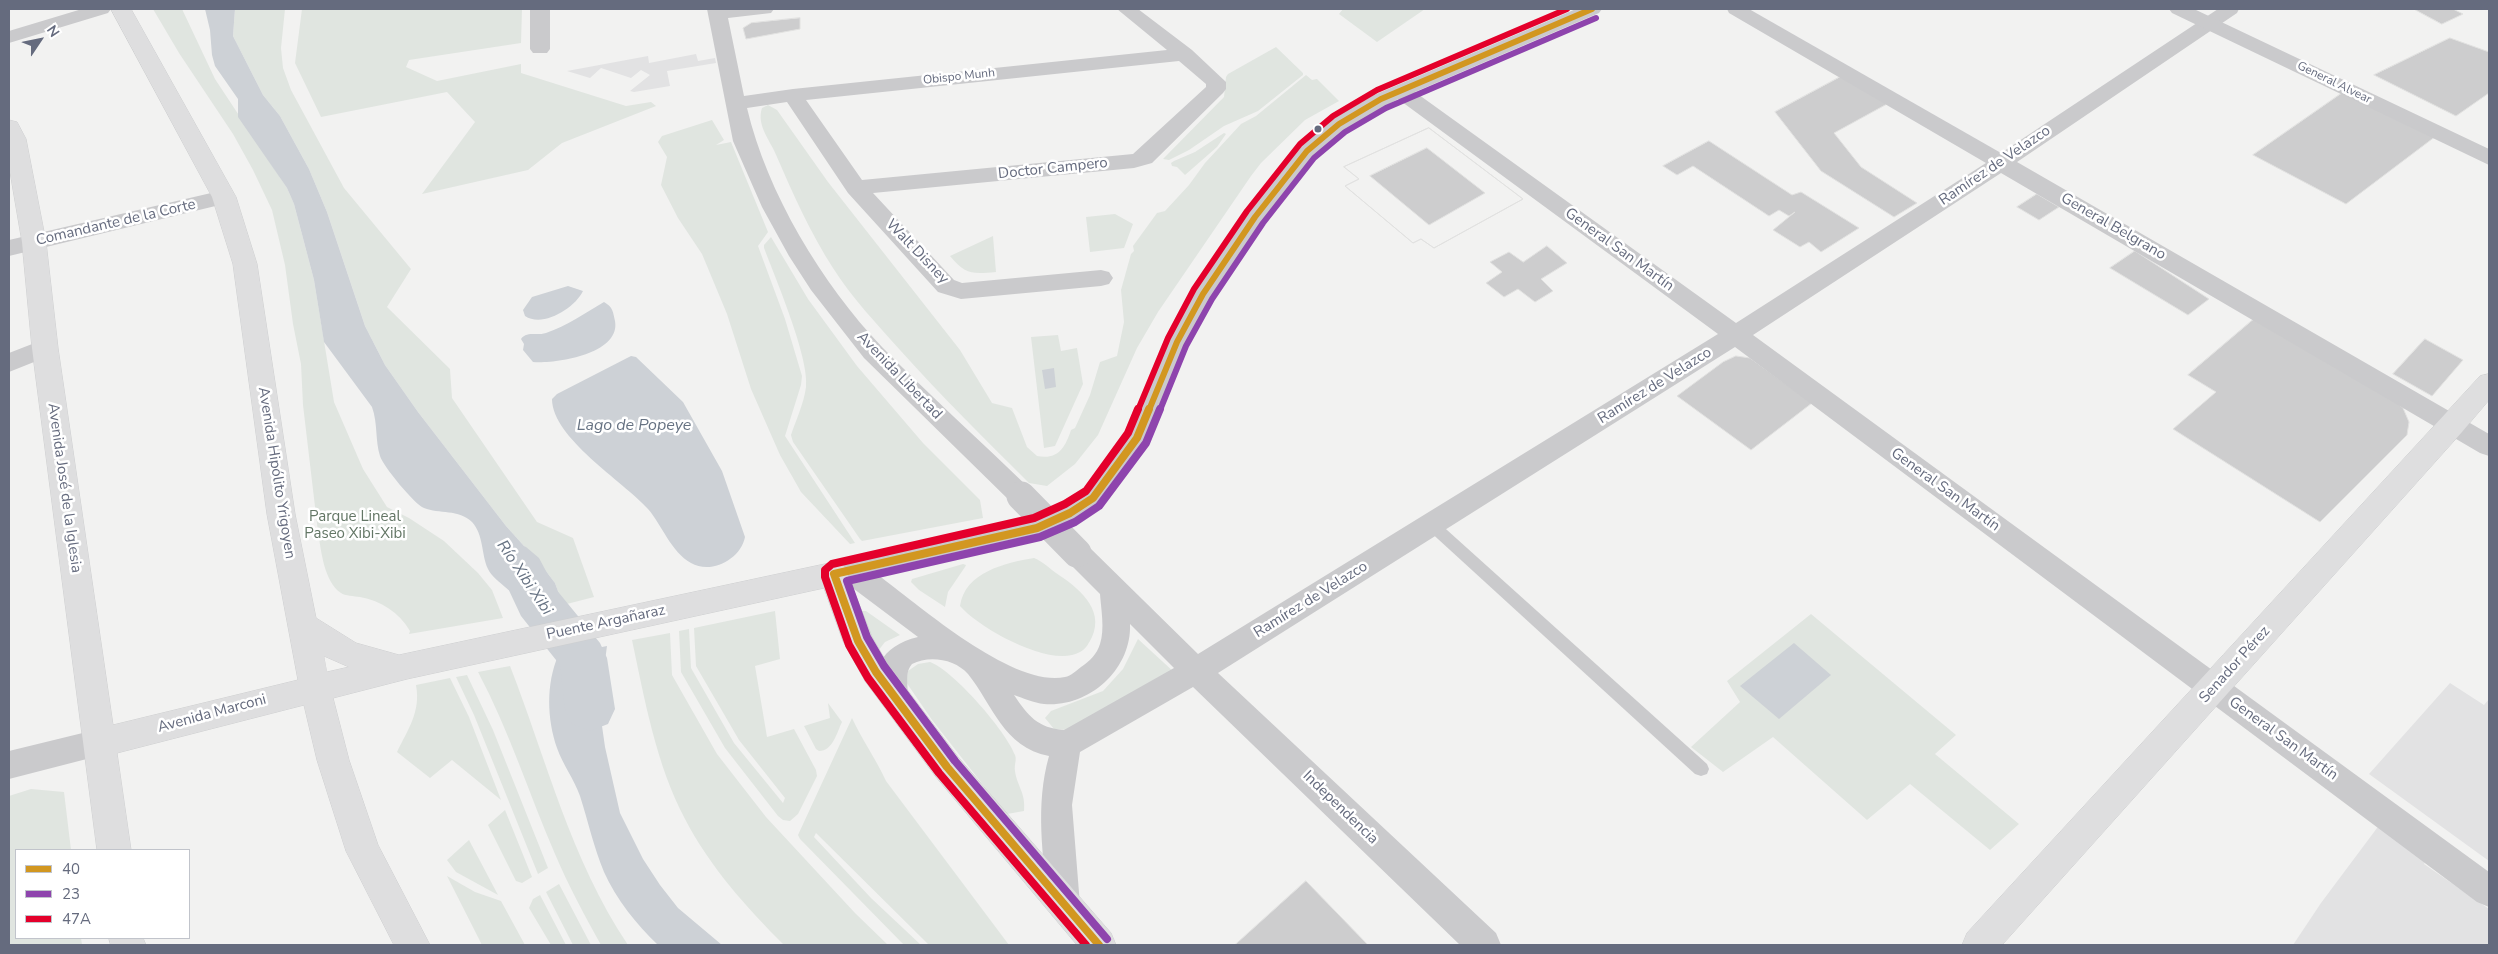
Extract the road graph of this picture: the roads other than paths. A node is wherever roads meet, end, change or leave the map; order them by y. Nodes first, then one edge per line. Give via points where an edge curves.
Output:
1 (101, 9) edge
2 (121, 9) edge
3 (540, 9) edge
4 (764, 9) edge
5 (1126, 9) edge
6 (1592, 9) edge
7 (1736, 9) edge
8 (2180, 9) edge
9 (2230, 9) edge
10 (717, 11) edge
11 (2208, 23) junction
12 (9, 37) edge
13 (540, 49) dead end
14 (1185, 54) junction
15 (1400, 91) junction
16 (793, 95) junction
17 (735, 104) junction
18 (9, 127) edge
19 (2489, 158) edge
20 (2001, 163) junction
21 (856, 188) junction
22 (224, 197) junction
23 (21, 245) edge
24 (1101, 278) dead end
25 (1736, 335) junction
26 (45, 348) junction
27 (9, 363) edge
28 (2489, 382) edge
29 (2453, 425) junction
30 (2489, 446) edge
31 (1432, 525) junction
32 (842, 572) junction
33 (1114, 590) junction
34 (303, 625) junction
35 (967, 657) junction
36 (408, 665) junction
37 (1196, 672) junction
38 (316, 687) junction
39 (2214, 688) junction
40 (895, 698) junction
41 (99, 744) junction
42 (1067, 744) junction
43 (9, 765) edge
44 (1701, 770) dead end
45 (114, 849) edge
46 (2489, 891) edge
47 (1064, 905) junction
48 (413, 945) edge
49 (1099, 945) edge
50 (1484, 945) edge
51 (1979, 945) edge

1 - 12 street
2 - 22 main road, Avenida Hipólito Yrigoyen
3 - 13 street
4 - 10 street
5 - 14 street
6 - 15 street
7 - 20 street, General Belgrano
8 - 11 street, General Alvear
9 - 11 street, Ramírez de Velazco
10 - 17 street, Avenida Libertad
11 - 19 street, General Alvear
11 - 20 street, Ramírez de Velazco
14 - 16 street, Obispo Munh
14 - 21 street, Doctor Campero via 1216,82 1216,89 1144,158 1134,162
15 - 25 street, General San Martín
15 - 32 street via 1359,111 1328,132 1307,151 1270,196 1190,316 1137,438 1093,498 1070,514 1036,528
16 - 17 street, Obispo Munh
16 - 21 street, Walt Disney
17 - 33 street, Avenida Libertad, bridge via 744,141 773,207 819,284 873,352
18 - 23 main road, Avenida José de la Iglesia via 15,139
20 - 25 street, Ramírez de Velazco
20 - 29 street, General Belgrano
21 - 24 street, Walt Disney via 946,286 961,291
22 - 23 street, Comandante de la Corte
22 - 34 main road, Avenida Hipólito Yrigoyen via 245,264 281,514
23 - 26 main road, Avenida José de la Iglesia
25 - 31 street, Ramírez de Velazco
25 - 39 street, General San Martín
26 - 27 street
26 - 41 main road, Avenida José de la Iglesia
28 - 29 main road, Senador Pérez
29 - 30 street, General Belgrano
29 - 39 main road, Senador Pérez
31 - 37 street, Ramírez de Velazco
31 - 44 lane
32 - 35 street
32 - 36 main road, Puente Argañaraz
32 - 40 main road via 858,642
33 - 35 street via 1114,647 1101,668 1079,685 1066,690 1043,691 1010,681
33 - 37 street, Avenida Libertad
34 - 36 main road via 325,644 362,660
34 - 38 main road, Avenida Hipólito Yrigoyen
35 - 40 street via 929,646 908,652 897,660 892,670
35 - 42 street via 1021,727 1037,738
36 - 38 main road, Avenida Marconi
37 - 42 street, Ramírez de Velazco
37 - 50 street, Independencia
38 - 41 main road, Avenida Marconi
38 - 48 main road, Avenida Hipólito Yrigoyen via 333,760 363,851
39 - 46 street, General San Martín
39 - 51 main road, Senador Pérez
40 - 47 main road via 947,768
41 - 43 street, Avenida Marconi
41 - 45 main road, Avenida José de la Iglesia
42 - 47 street via 1060,767 1055,815
47 - 49 main road

